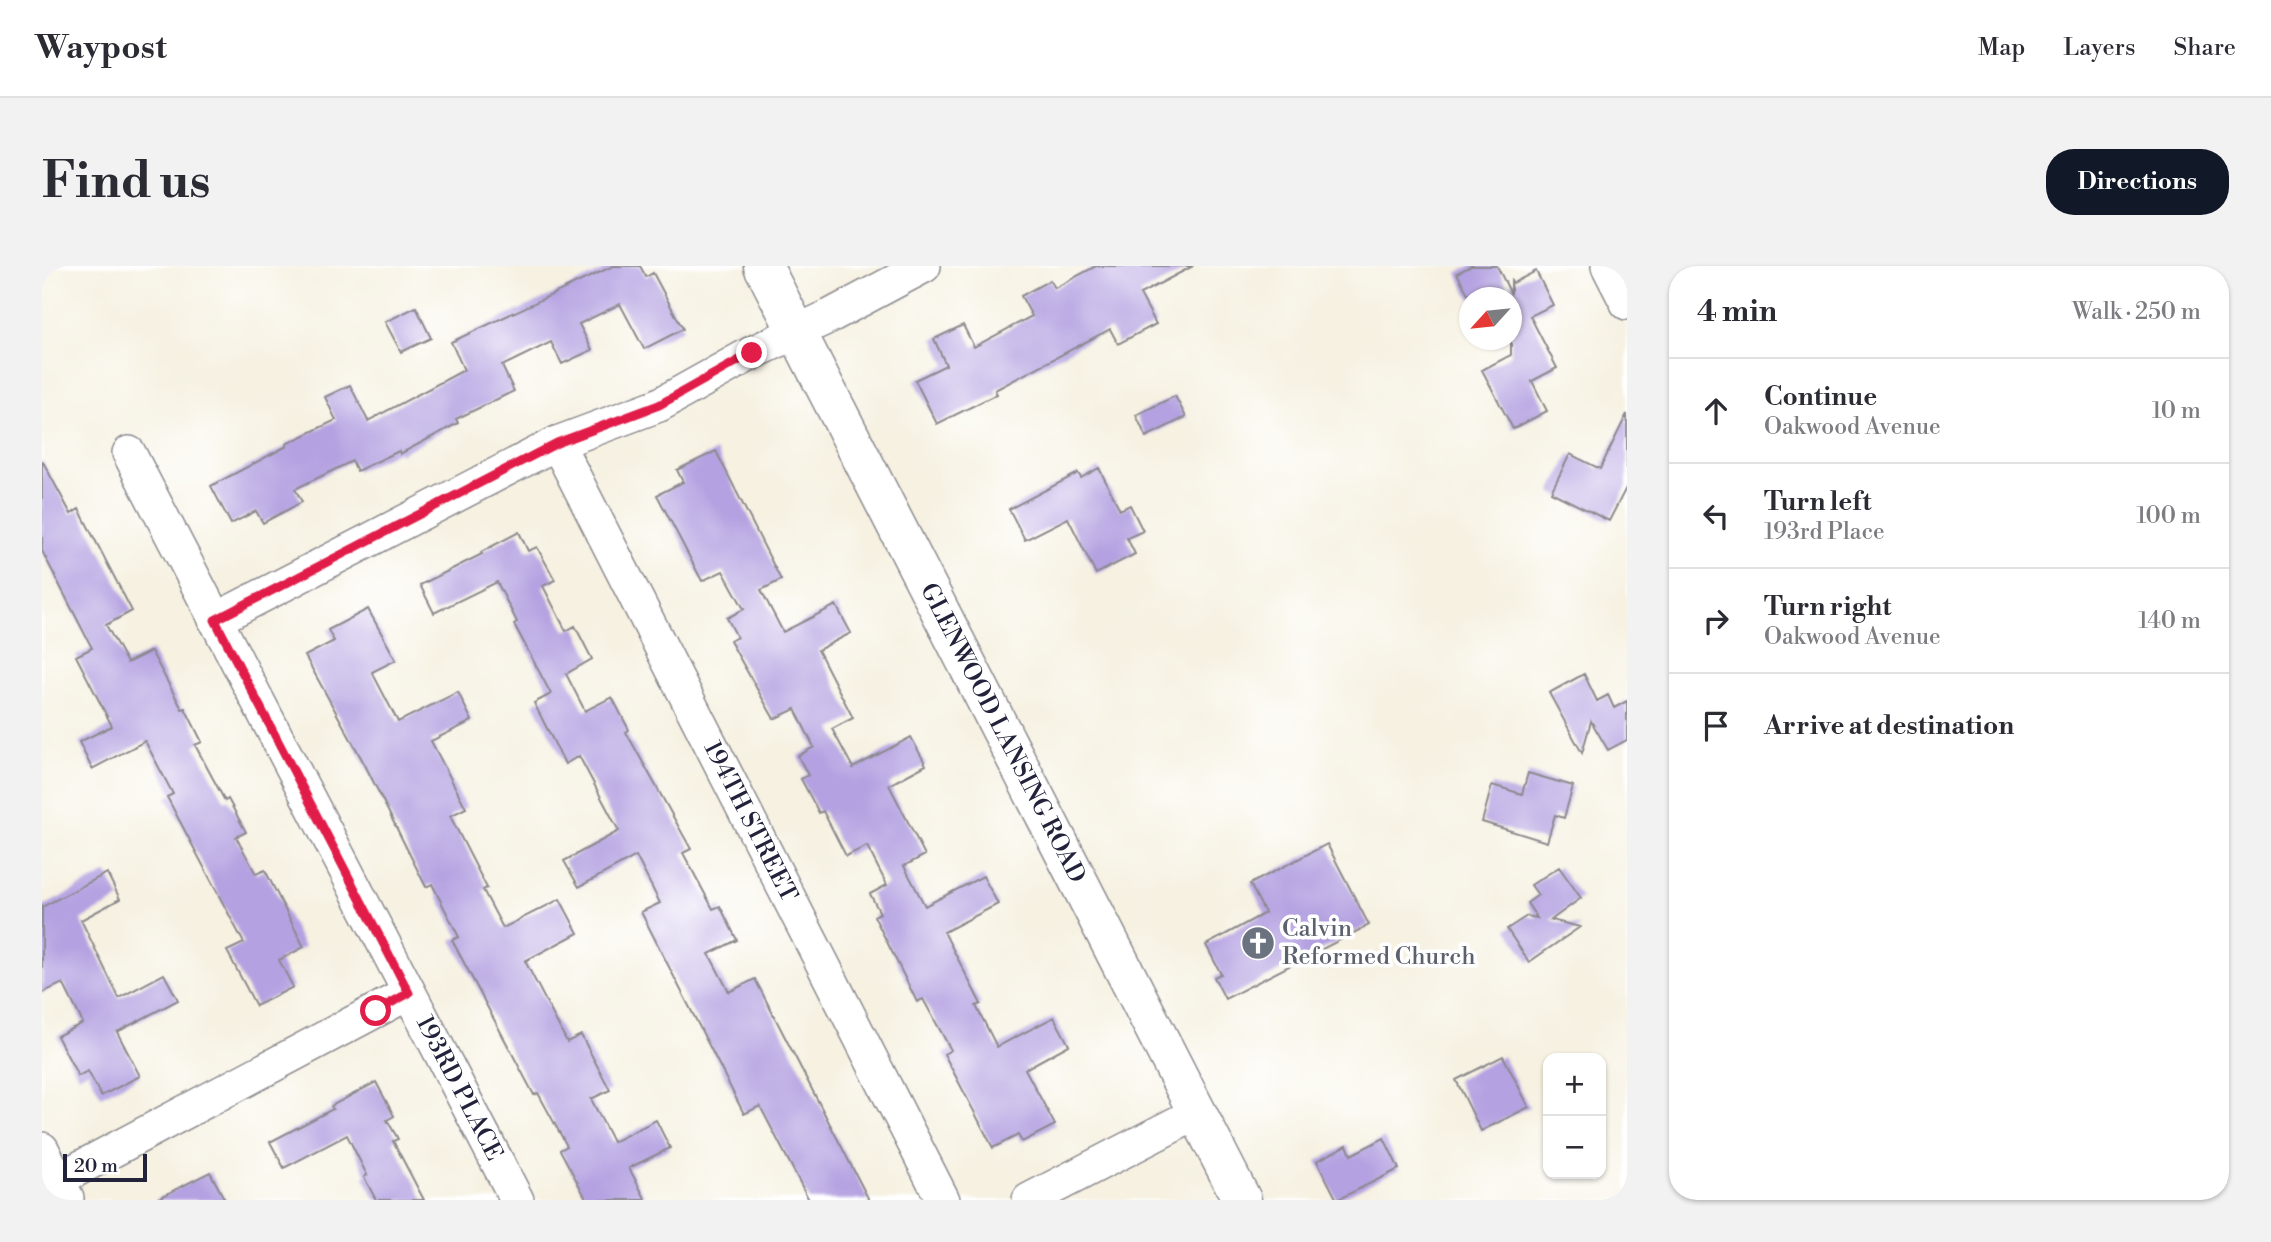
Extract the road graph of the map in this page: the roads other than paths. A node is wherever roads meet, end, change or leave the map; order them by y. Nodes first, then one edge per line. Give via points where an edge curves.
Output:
1 (763, 266) edge
2 (924, 266) edge
3 (1608, 266) edge
4 (1627, 303) edge
5 (796, 333) junction
6 (557, 443) junction
7 (129, 453) dead end
8 (215, 620) junction
9 (409, 993) junction
10 (1197, 1113) junction
11 (42, 1149) edge
12 (56, 1189) edge
13 (517, 1200) edge
14 (943, 1200) edge
15 (1029, 1200) edge
16 (1242, 1200) edge

1 - 5 main road, GLENWOOD LANSING ROAD
2 - 5 street
3 - 4 street
5 - 6 street via 659,405
5 - 10 main road, GLENWOOD LANSING ROAD
6 - 8 street
6 - 14 street, 194TH STREET
7 - 8 street, 193RD PLACE
8 - 9 street, 193RD PLACE
9 - 12 street
9 - 13 street, 193RD PLACE
10 - 15 street
10 - 16 main road, GLENWOOD LANSING ROAD
11 - 12 street

